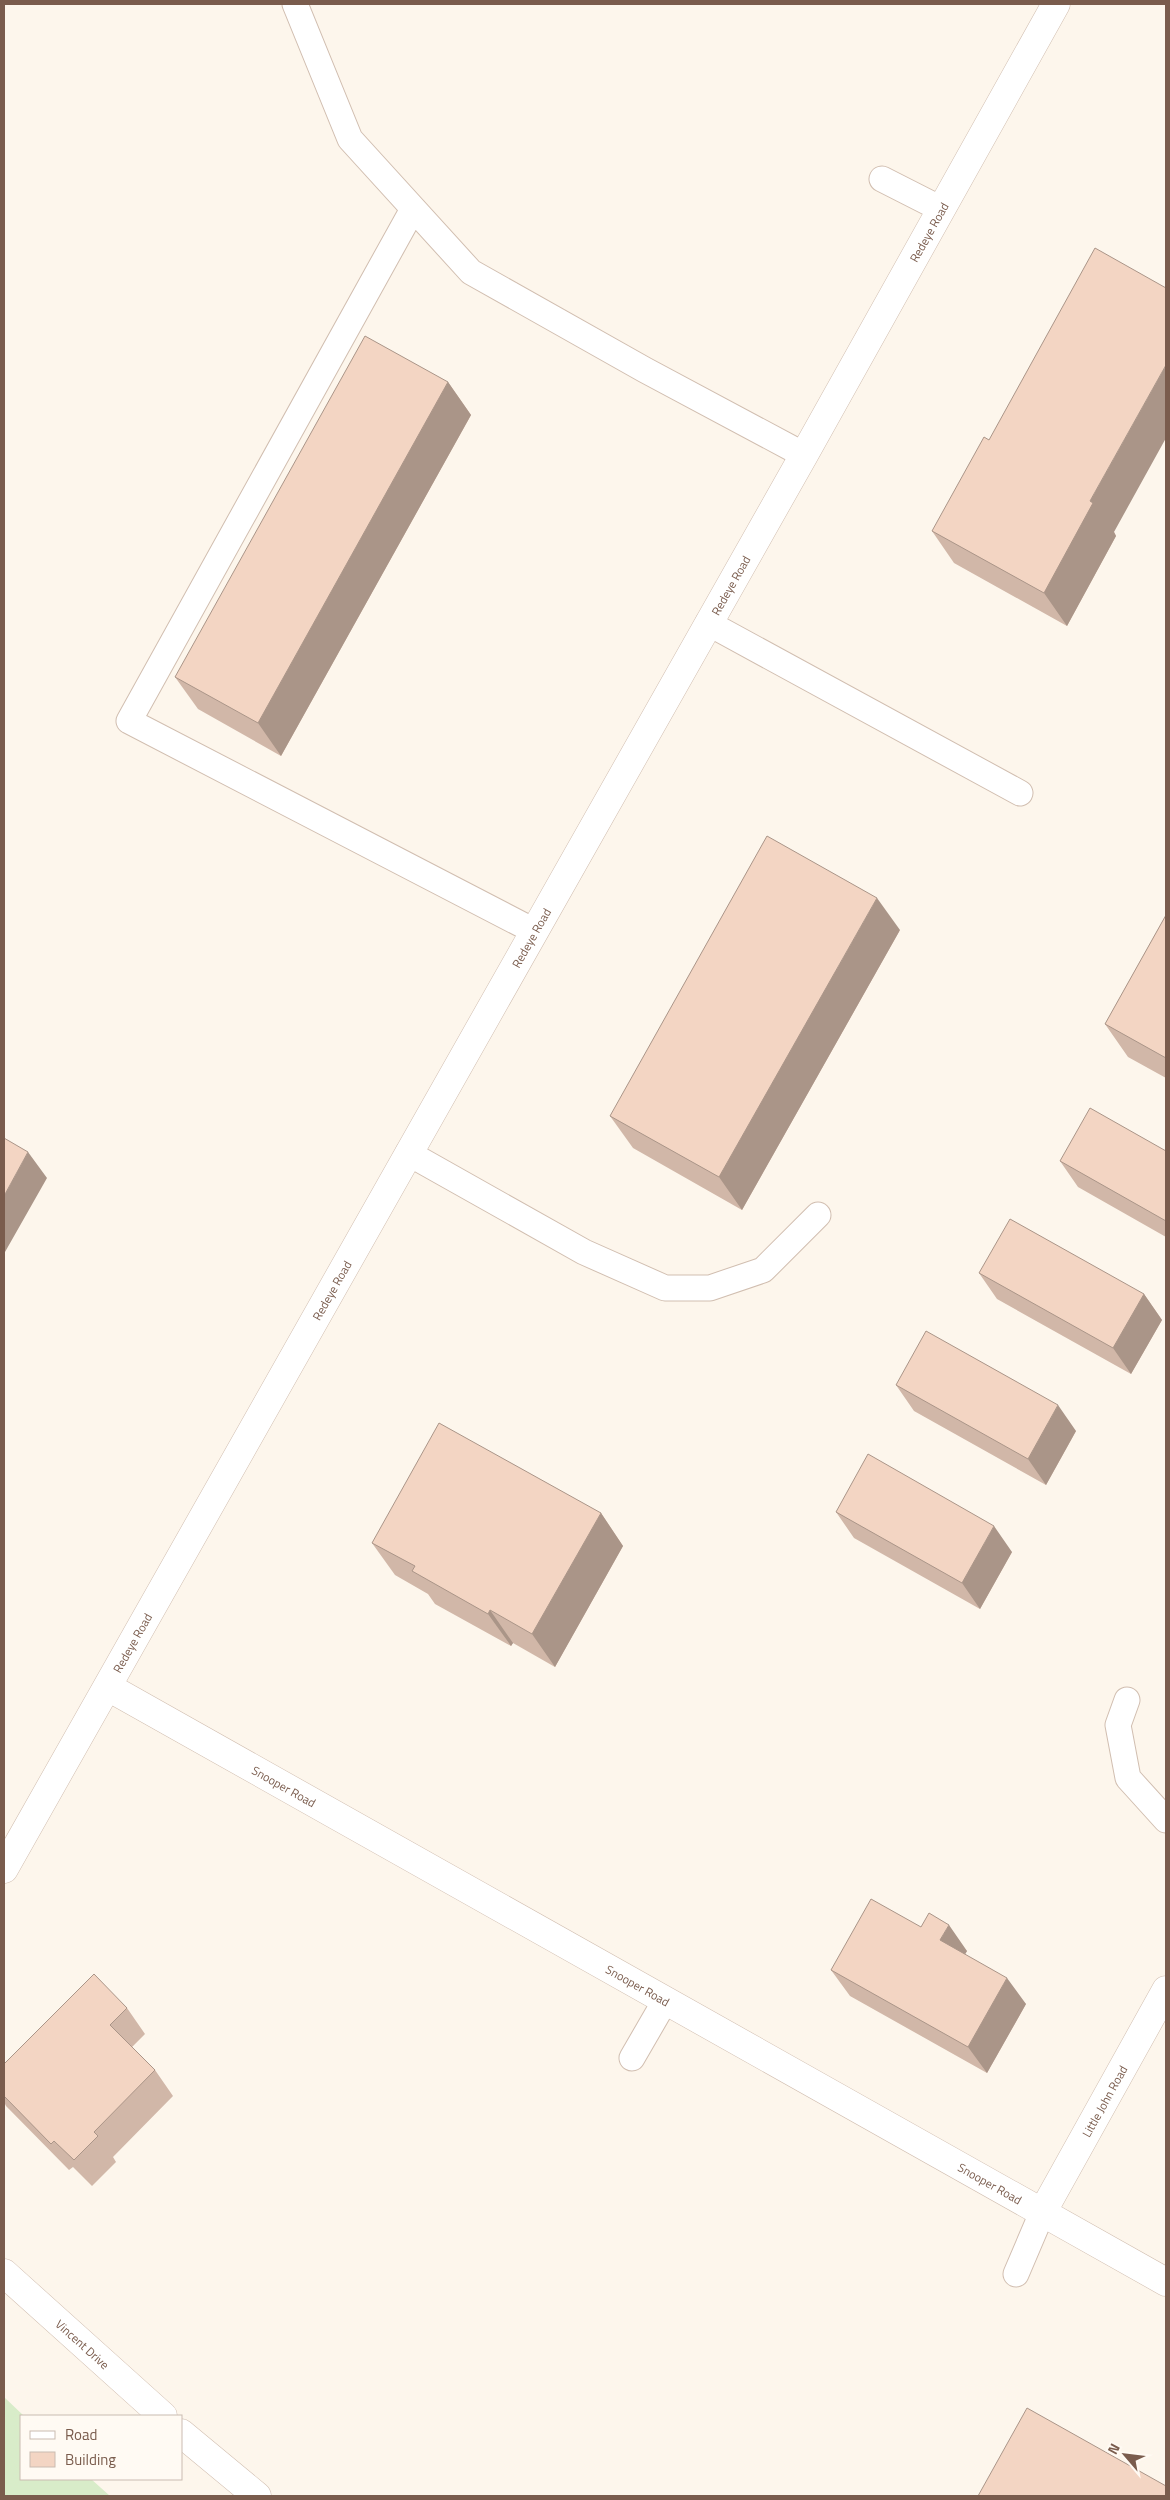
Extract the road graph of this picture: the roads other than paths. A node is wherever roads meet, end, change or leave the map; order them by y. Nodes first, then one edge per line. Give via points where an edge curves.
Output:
1 (295, 4) edge
2 (1056, 4) edge
3 (882, 179) dead end
4 (413, 209) junction
5 (941, 209) junction
6 (804, 455) junction
7 (708, 623) junction
8 (1020, 793) dead end
9 (534, 931) junction
10 (408, 1153) junction
11 (818, 1215) dead end
12 (108, 1687) junction
13 (1127, 1700) dead end
14 (1166, 1820) edge
15 (4, 1869) edge
16 (1166, 1990) edge
17 (665, 2001) junction
18 (632, 2058) dead end
19 (1042, 2213) junction
20 (4, 2272) edge
21 (1016, 2274) dead end
22 (1166, 2282) edge
23 (162, 2415) edge
24 (182, 2434) edge
25 (256, 2496) edge

1 - 4 lane via 350,139
2 - 5 street, Redeye Road
3 - 5 lane
4 - 6 lane via 471,272
4 - 9 lane via 129,721
5 - 6 street, Redeye Road
6 - 7 street, Redeye Road
7 - 8 lane
7 - 9 street, Redeye Road
9 - 10 street, Redeye Road
10 - 11 lane via 584,1252 665,1288 710,1288 763,1270
10 - 12 street, Redeye Road
12 - 15 street, Redeye Road
12 - 17 street, Snooper Road
13 - 14 lane via 1118,1725 1128,1778
16 - 19 street, Little John Road
17 - 18 lane
17 - 19 street, Snooper Road
19 - 21 lane
19 - 22 street, Snooper Road
20 - 23 street, Vincent Drive
24 - 25 street

